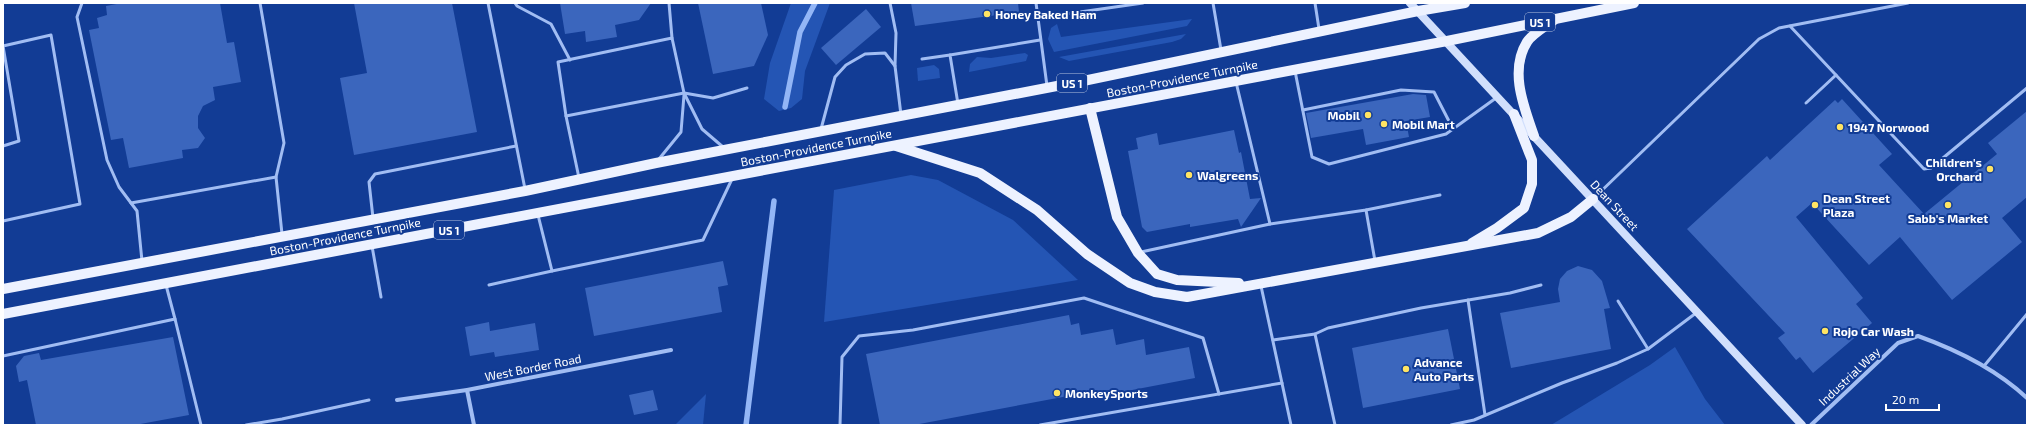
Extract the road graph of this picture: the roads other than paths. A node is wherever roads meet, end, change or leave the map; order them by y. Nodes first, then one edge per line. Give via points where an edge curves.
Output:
1 (82, 3) edge
2 (260, 3) edge
3 (488, 3) edge
4 (515, 3) edge
5 (670, 3) edge
6 (890, 3) edge
7 (1036, 3) edge
8 (1144, 3) edge
9 (1213, 3) edge
10 (1315, 3) edge
11 (1410, 3) edge
12 (1465, 3) edge
13 (1634, 3) edge
14 (1908, 3) edge
15 (1418, 11) junction
16 (1038, 18) junction
17 (1555, 19) junction
18 (1790, 26) junction
19 (1320, 32) junction
20 (672, 38) junction
21 (1040, 40) junction
22 (1446, 41) junction
23 (3, 46) edge
24 (1221, 52) junction
25 (950, 55) junction
26 (922, 59) dead end
27 (570, 60) junction
28 (895, 66) junction
29 (1295, 70) junction
30 (1836, 75) junction
31 (1236, 81) junction
32 (1047, 87) junction
33 (747, 88) dead end
34 (2027, 88) edge
35 (684, 93) junction
36 (1498, 97) junction
37 (1806, 103) dead end
38 (959, 106) junction
39 (1090, 108) junction
40 (1303, 110) junction
41 (1514, 114) junction
42 (566, 116) junction
43 (901, 117) junction
44 (1453, 129) junction
45 (820, 132) junction
46 (1534, 136) junction
47 (894, 145) junction
48 (3, 146) edge
49 (516, 146) junction
50 (726, 150) junction
51 (656, 163) junction
52 (733, 176) junction
53 (276, 177) junction
54 (579, 180) junction
55 (525, 191) junction
56 (1440, 195) dead end
57 (1593, 199) junction
58 (131, 203) junction
59 (1366, 210) junction
60 (538, 213) junction
61 (373, 220) junction
62 (3, 221) edge
63 (1270, 224) junction
64 (282, 237) junction
65 (372, 244) junction
66 (1466, 246) junction
67 (1138, 253) junction
68 (1375, 262) junction
69 (142, 263) junction
70 (552, 271) junction
71 (166, 284) junction
72 (1261, 284) junction
73 (488, 285) dead end
74 (1541, 285) dead end
75 (3, 289) edge
76 (381, 297) dead end
77 (1468, 300) junction
78 (1618, 301) dead end
79 (1697, 312) junction
80 (3, 314) edge
81 (2027, 314) edge
82 (175, 319) junction
83 (1315, 334) junction
84 (1273, 340) junction
85 (1648, 349) junction
86 (671, 350) dead end
87 (3, 356) edge
88 (1984, 366) junction
89 (1282, 383) junction
90 (467, 390) junction
91 (1219, 394) junction
92 (2027, 398) edge
93 (369, 400) dead end
94 (397, 400) dead end
95 (1485, 415) junction
96 (201, 425) edge
97 (246, 425) edge
98 (474, 425) edge
99 (840, 425) edge
100 (1040, 425) edge
101 (1291, 425) edge
102 (1335, 425) edge
103 (1451, 425) edge
104 (1802, 425) edge
105 (1811, 425) edge

1 - 58 lane via 77,17 107,160 119,187
2 - 53 lane via 284,143
3 - 49 lane
4 - 27 lane via 551,24
5 - 20 lane
6 - 28 lane via 896,33
7 - 16 lane
8 - 16 lane
9 - 24 lane
10 - 19 lane
11 - 15 main road, Dean Street
12 - 15 main road, Boston-Providence Turnpike / US 1
13 - 17 main road, Boston-Providence Turnpike / US 1
14 - 18 lane
15 - 19 main road, Boston-Providence Turnpike / US 1
15 - 22 main road, Dean Street
16 - 21 lane
17 - 22 main road, Boston-Providence Turnpike / US 1
17 - 46 main road via 1528,41 1520,61 1522,100
18 - 30 lane
18 - 57 lane via 1779,28 1759,39
19 - 24 main road, Boston-Providence Turnpike / US 1
20 - 27 lane
20 - 35 lane
21 - 25 lane
21 - 32 lane
22 - 29 main road, Boston-Providence Turnpike / US 1
22 - 36 main road, Dean Street
23 - 48 lane via 19,141
23 - 62 lane via 51,35 80,204
24 - 32 main road, Boston-Providence Turnpike / US 1
25 - 26 lane
25 - 38 lane
27 - 42 lane via 558,62
28 - 43 lane
28 - 45 lane via 885,53 865,54 846,65 835,77
29 - 31 main road, Boston-Providence Turnpike / US 1
29 - 40 lane
30 - 34 lane via 1921,166 1928,170
30 - 37 lane
31 - 39 main road, Boston-Providence Turnpike / US 1
31 - 63 lane
32 - 38 main road, Boston-Providence Turnpike / US 1
33 - 35 lane via 713,98
35 - 42 lane
35 - 50 lane via 702,128
35 - 51 lane via 681,132
36 - 41 main road, Dean Street
36 - 44 lane
38 - 43 main road, Boston-Providence Turnpike / US 1
39 - 47 main road, Boston-Providence Turnpike / US 1
39 - 67 main road via 1117,217
40 - 44 lane via 1401,90 1434,92
40 - 44 lane via 1312,157 1329,164 1446,134
41 - 46 main road, Dean Street
41 - 66 main road via 1532,160 1532,184 1524,208
42 - 54 lane
43 - 45 main road, Boston-Providence Turnpike / US 1
45 - 50 main road, Boston-Providence Turnpike / US 1
46 - 57 main road, Dean Street
47 - 52 main road, Boston-Providence Turnpike / US 1
47 - 72 main road via 980,172 1037,210 1087,254 1130,283 1155,292 1187,297
49 - 55 lane
49 - 61 lane via 375,174 369,182
50 - 51 main road, Boston-Providence Turnpike / US 1
51 - 54 main road, Boston-Providence Turnpike / US 1
52 - 60 main road, Boston-Providence Turnpike / US 1
52 - 70 lane via 703,240
53 - 58 lane
53 - 64 lane
54 - 55 main road, Boston-Providence Turnpike / US 1
55 - 61 main road, Boston-Providence Turnpike / US 1
56 - 59 lane
57 - 66 main road via 1571,217 1538,233
57 - 79 main road, Dean Street
58 - 69 lane via 137,211
59 - 63 lane
59 - 68 lane
60 - 65 main road, Boston-Providence Turnpike / US 1
60 - 70 lane
61 - 64 main road, Boston-Providence Turnpike / US 1
63 - 67 lane
64 - 69 main road, Boston-Providence Turnpike / US 1
65 - 71 main road, Boston-Providence Turnpike / US 1
65 - 76 lane
66 - 68 main road
67 - 72 main road via 1157,274 1177,280
68 - 72 main road
69 - 75 main road, Boston-Providence Turnpike / US 1
70 - 73 lane
71 - 80 main road, Boston-Providence Turnpike / US 1
71 - 82 lane
72 - 84 lane
74 - 77 lane
77 - 83 lane via 1328,328
77 - 95 lane
78 - 85 lane
79 - 85 lane
79 - 104 main road, Dean Street
81 - 88 lane
82 - 87 lane
82 - 96 lane
83 - 84 lane
83 - 102 lane
84 - 89 lane
85 - 95 lane
86 - 90 street, West Border Road
88 - 92 street, Industrial Way
88 - 105 street, Industrial Way via 1945,345 1918,336 1898,344
89 - 91 lane
89 - 101 lane
90 - 94 street, West Border Road
90 - 98 street
91 - 99 lane via 1203,338 1084,298 913,330 859,336 842,357
91 - 100 lane
93 - 97 lane via 282,420
95 - 103 lane

